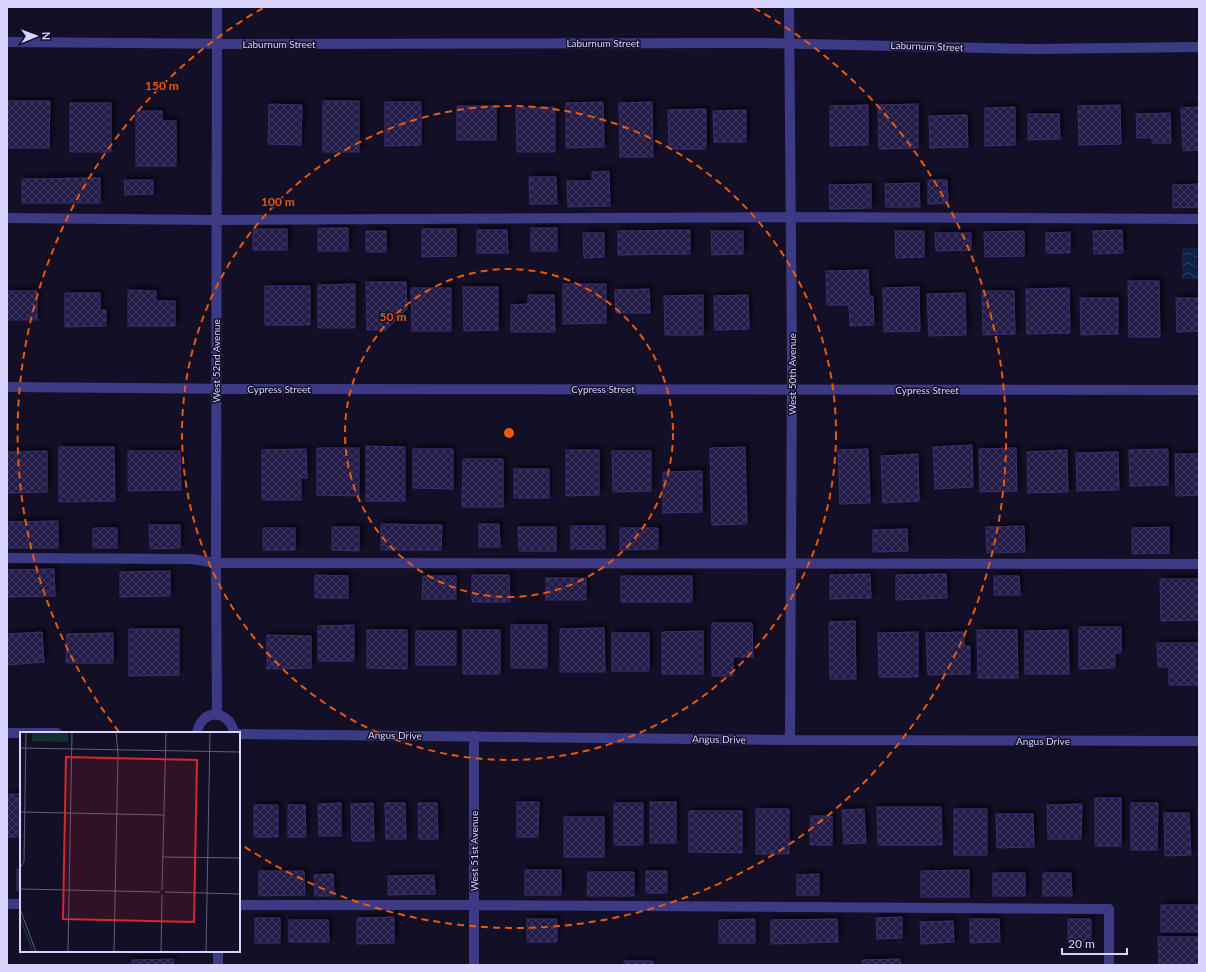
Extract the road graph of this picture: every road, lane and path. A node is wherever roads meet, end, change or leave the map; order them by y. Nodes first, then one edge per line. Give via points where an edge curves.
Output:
1 (217, 7) edge
2 (789, 7) edge
3 (7, 42) edge
4 (789, 43) junction
5 (216, 44) junction
6 (1199, 47) edge
7 (791, 217) junction
8 (7, 218) edge
9 (216, 220) junction
10 (1199, 220) edge
11 (7, 387) edge
12 (216, 389) junction
13 (792, 389) junction
14 (1199, 390) edge
15 (7, 558) edge
16 (216, 563) junction
17 (791, 564) junction
18 (1199, 564) edge
19 (217, 714) junction
20 (197, 732) edge
21 (234, 732) edge
22 (7, 733) edge
23 (20, 733) edge
24 (240, 734) edge
25 (474, 736) junction
26 (790, 740) junction
27 (1199, 741) edge
28 (7, 904) edge
29 (20, 904) edge
30 (240, 905) edge
31 (473, 905) junction
32 (218, 952) edge
33 (218, 965) edge
34 (474, 965) edge
35 (1109, 965) edge

1 - 5 street, West 52nd Avenue
2 - 4 street, West 50th Avenue
3 - 5 street, Laburnum Street
4 - 5 street, Laburnum Street
4 - 6 street, Laburnum Street via 1034,49
4 - 7 street, West 50th Avenue
5 - 9 street, West 52nd Avenue
7 - 9 street
7 - 10 street
7 - 13 street, West 50th Avenue
8 - 9 street
9 - 12 street, West 52nd Avenue
11 - 12 street, Cypress Street
12 - 13 street, Cypress Street
12 - 16 street, West 52nd Avenue
13 - 14 street, Cypress Street
13 - 17 street, West 50th Avenue
15 - 16 street via 192,559
16 - 17 street
16 - 19 street, West 52nd Avenue
17 - 18 street
17 - 26 street, West 50th Avenue
19 - 20 street via 202,720
19 - 21 street via 229,721
22 - 23 street
24 - 25 street, Angus Drive
25 - 26 street, Angus Drive
25 - 31 street, West 51st Avenue
26 - 27 street, Angus Drive
28 - 29 street
30 - 31 street
31 - 34 street, West 51st Avenue
31 - 35 street via 1109,909
32 - 33 street

